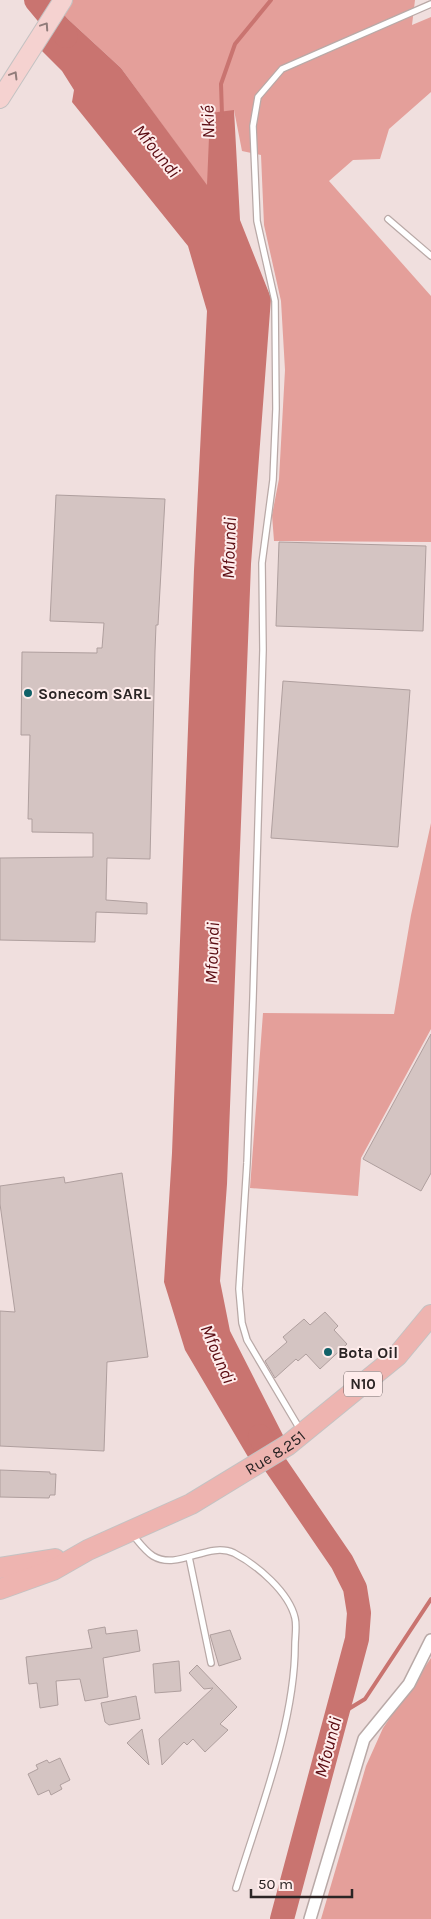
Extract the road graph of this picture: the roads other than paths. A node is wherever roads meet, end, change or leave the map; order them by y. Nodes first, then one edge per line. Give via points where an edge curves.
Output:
1 (63, 0) edge
2 (431, 4) edge
3 (0, 99) edge
4 (388, 219) dead end
5 (431, 256) edge
6 (431, 1315) edge
7 (296, 1440) junction
8 (130, 1533) junction
9 (88, 1550) junction
10 (189, 1557) junction
11 (0, 1568) edge
12 (0, 1589) edge
13 (431, 1640) edge
14 (211, 1663) dead end
15 (236, 1888) dead end
16 (310, 1919) edge

3 -> 1 main road
2 - 7 lane via 282,69 258,97 253,126 258,221 275,301 276,409 273,480 262,563 263,650 253,988 239,1289 247,1340
4 - 5 lane
6 - 7 highway, Rue 8.251 / N10 via 396,1356
7 - 8 highway, Rue 8.251 / N10 via 191,1504
8 - 9 highway, Rue 8.251 / N10
8 - 10 lane via 154,1557 167,1560
9 - 11 highway, Rue 8.251 / N10
9 - 12 highway, Rue 8.251 / N10 via 53,1570
10 - 14 lane
10 - 15 lane via 212,1550 232,1552 268,1576 295,1618 295,1664 286,1725
13 - 16 street via 409,1684 364,1739

